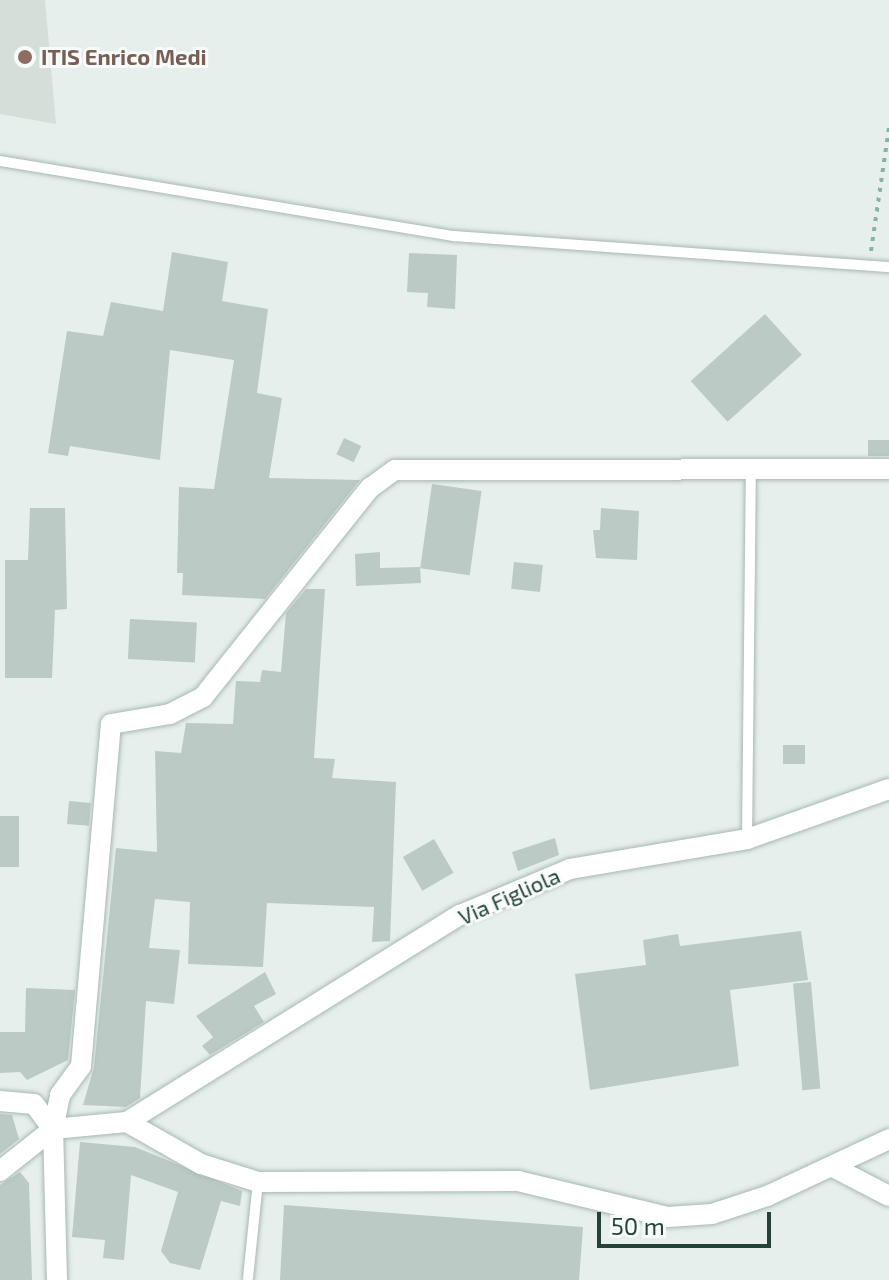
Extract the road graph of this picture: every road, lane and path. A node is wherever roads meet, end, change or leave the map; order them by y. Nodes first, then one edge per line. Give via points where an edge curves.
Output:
1 (889, 127) edge
2 (0, 161) edge
3 (869, 261) junction
4 (889, 267) edge
5 (751, 469) junction
6 (889, 469) edge
7 (889, 789) edge
8 (747, 839) junction
9 (0, 1101) edge
10 (127, 1122) junction
11 (53, 1129) junction
12 (889, 1139) edge
13 (833, 1167) junction
14 (0, 1171) edge
15 (258, 1182) junction
16 (889, 1196) edge
17 (248, 1278) dead end
18 (57, 1280) edge

1 - 3 path
2 - 3 lane via 455,236 677,256
3 - 4 lane
5 - 6 street
5 - 8 lane
5 - 11 street via 395,470 370,488 203,697 170,714 111,724 81,1066 60,1095
7 - 8 street, Via Figliola
8 - 10 street, Via Figliola via 570,869 460,915
9 - 11 street via 34,1104
10 - 11 street
10 - 15 street via 201,1164
11 - 14 street
11 - 18 street
12 - 13 street
13 - 15 street via 712,1214 668,1217 518,1181
13 - 16 street
15 - 17 lane

